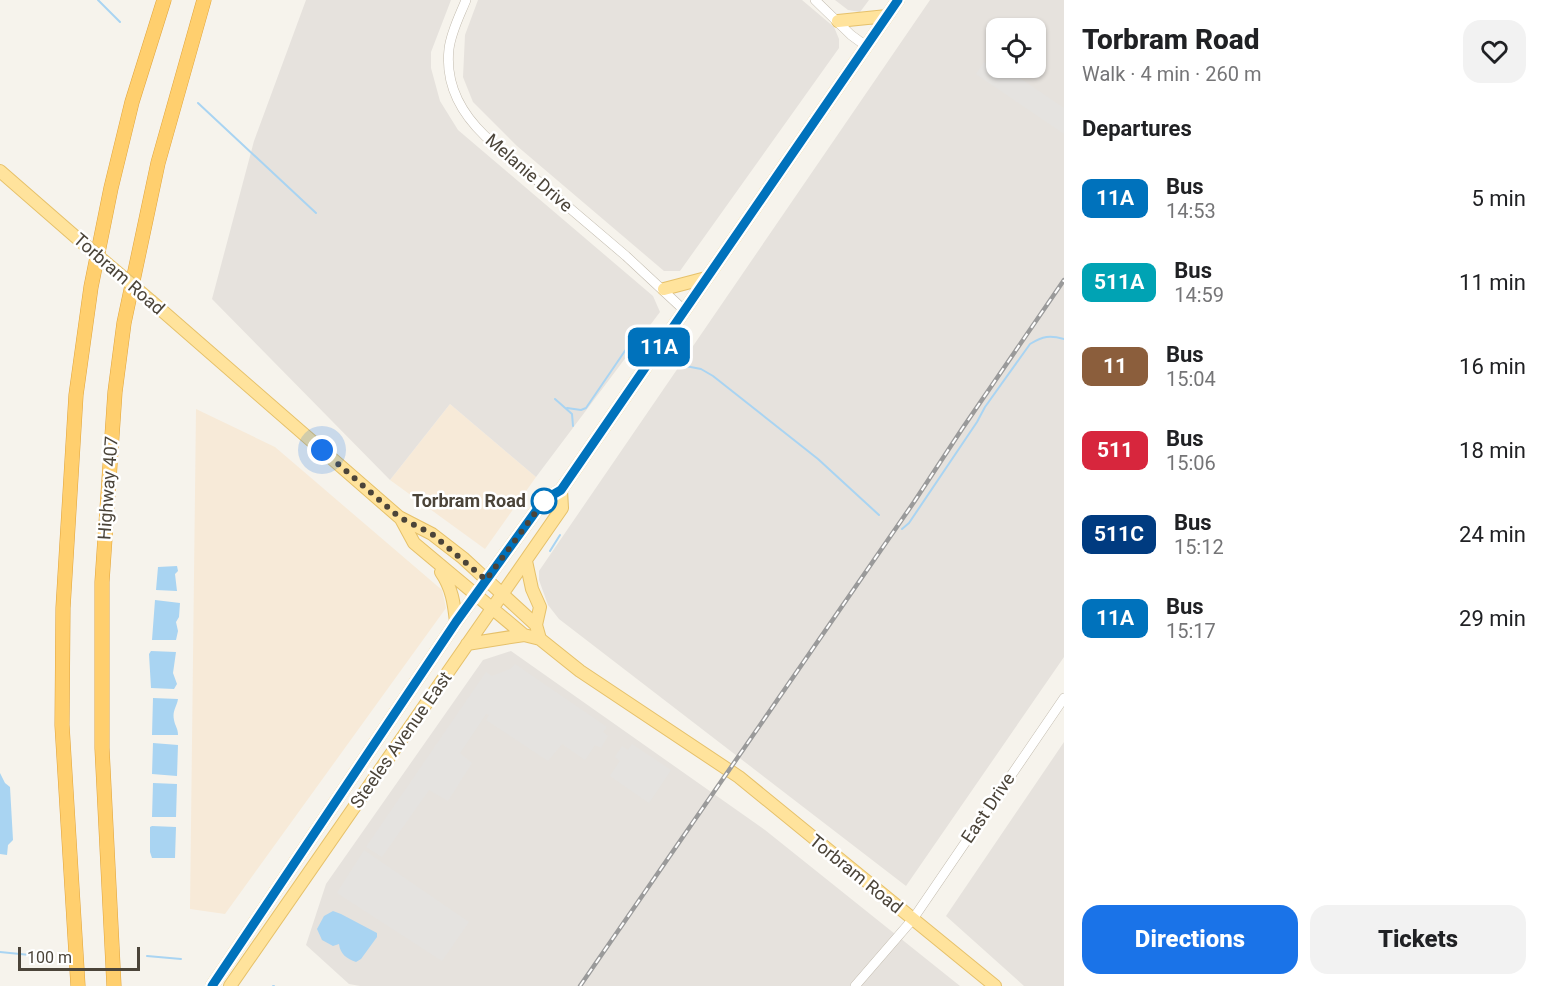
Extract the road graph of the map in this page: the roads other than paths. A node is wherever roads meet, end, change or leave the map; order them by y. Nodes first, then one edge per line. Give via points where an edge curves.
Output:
1 (164, 0) edge
2 (204, 0) edge
3 (466, 0) edge
4 (815, 0) edge
5 (898, 0) edge
6 (887, 16) junction
7 (838, 21) junction
8 (866, 46) junction
9 (0, 171) edge
10 (706, 278) junction
11 (663, 289) junction
12 (684, 310) junction
13 (561, 490) junction
14 (401, 519) junction
15 (434, 561) junction
16 (526, 561) junction
17 (486, 580) junction
18 (502, 594) junction
19 (475, 595) junction
20 (492, 609) junction
21 (456, 622) junction
22 (536, 624) junction
23 (524, 635) junction
24 (540, 639) junction
25 (467, 644) junction
26 (1064, 698) edge
27 (913, 919) junction
28 (78, 986) edge
29 (114, 986) edge
30 (212, 986) edge
31 (230, 986) edge
32 (855, 986) edge
33 (994, 986) edge

1 - 28 highway via 132,102 111,188 91,287 74,417 63,608 62,725
2 - 29 highway, Highway 407 via 158,163 124,323 115,392 102,582 102,736
3 - 11 street, Melanie Drive via 449,47 450,73 460,107 485,136
4 - 7 street
5 - 6 main road, Steeles Avenue East
6 - 7 main road
6 - 8 main road, Steeles Avenue East
7 - 8 street
8 - 10 main road, Steeles Avenue East
9 - 14 main road, Torbram Road, bridge
10 - 11 main road
10 - 12 main road, Steeles Avenue East
11 - 12 street, Melanie Drive
12 - 13 main road, Steeles Avenue East
13 - 16 main road, Steeles Avenue East via 562,508
13 - 17 main road, Steeles Avenue East via 544,500
14 - 15 main road, Torbram Road via 414,543
14 - 17 main road, Torbram Road via 432,534
15 - 19 main road, Torbram Road
15 - 21 main road via 448,582
16 - 18 main road, Steeles Avenue East
16 - 22 main road via 540,607
17 - 18 main road, Torbram Road
17 - 19 main road, Steeles Avenue East
18 - 20 main road, Steeles Avenue East
18 - 22 main road, Torbram Road
19 - 20 main road, Torbram Road
19 - 21 main road, Steeles Avenue East
20 - 23 main road, Torbram Road
20 - 25 main road, Steeles Avenue East
21 - 30 main road, Steeles Avenue East
22 - 24 main road
23 - 24 main road, Torbram Road
23 - 25 main road
24 - 27 main road, Torbram Road via 739,777
25 - 31 main road, Steeles Avenue East
26 - 27 street, East Drive
27 - 32 street, East Drive
27 - 33 main road, Torbram Road

